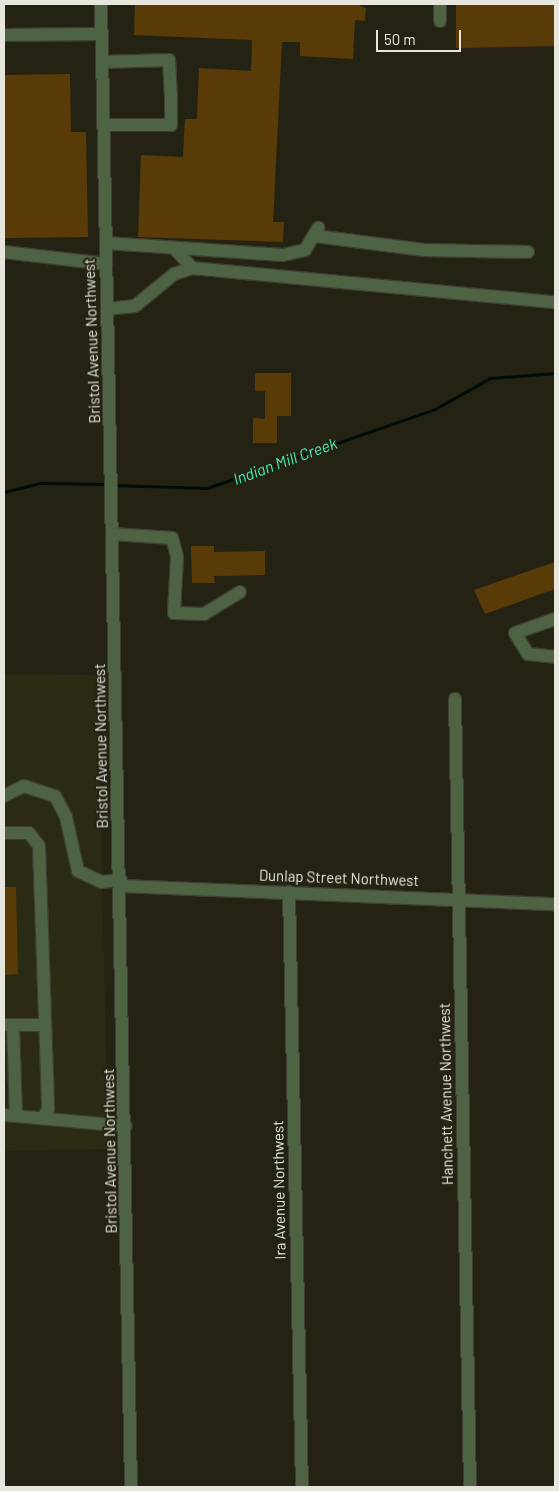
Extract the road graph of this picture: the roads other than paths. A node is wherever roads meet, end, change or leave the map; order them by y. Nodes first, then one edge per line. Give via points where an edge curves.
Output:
1 (101, 4) edge
2 (440, 4) edge
3 (440, 21) dead end
4 (101, 34) junction
5 (4, 35) edge
6 (102, 62) junction
7 (104, 125) junction
8 (106, 244) junction
9 (175, 249) junction
10 (4, 252) edge
11 (528, 252) dead end
12 (106, 264) junction
13 (192, 268) junction
14 (555, 302) edge
15 (107, 309) junction
16 (112, 534) junction
17 (240, 592) dead end
18 (555, 619) edge
19 (555, 657) edge
20 (455, 699) dead end
21 (4, 796) edge
22 (4, 833) edge
23 (121, 883) junction
24 (289, 892) junction
25 (458, 900) junction
26 (555, 904) edge
27 (9, 1025) edge
28 (44, 1025) junction
29 (10, 1115) edge
30 (43, 1118) junction
31 (126, 1126) junction
32 (131, 1487) edge
33 (302, 1487) edge
34 (470, 1487) edge

1 - 4 street, Bristol Avenue Northwest
2 - 3 street
4 - 5 street
4 - 6 street, Bristol Avenue Northwest
6 - 7 street, Bristol Avenue Northwest
6 - 7 street via 169,60 171,95 171,125
7 - 8 street, Bristol Avenue Northwest
8 - 9 street
8 - 12 street, Bristol Avenue Northwest
9 - 11 street via 292,254 305,250 316,232 424,250
9 - 13 street
10 - 12 street
12 - 15 street, Bristol Avenue Northwest
13 - 14 street
13 - 15 street via 174,274 135,306
15 - 16 street, Bristol Avenue Northwest
16 - 17 street via 172,538 177,557 174,613 204,614
16 - 23 street, Bristol Avenue Northwest
18 - 19 street via 515,633 528,654
20 - 25 street, Hanchett Avenue Northwest
21 - 23 street, Dunlap Street Northwest via 24,786 55,796 66,817 78,871 102,882
22 - 28 street via 29,833 39,846
23 - 24 street, Dunlap Street Northwest
23 - 31 street, Bristol Avenue Northwest
24 - 25 street, Dunlap Street Northwest
24 - 33 street, Ira Avenue Northwest
25 - 26 street, Dunlap Street Northwest
25 - 34 street, Hanchett Avenue Northwest
27 - 28 street
27 - 29 street
28 - 30 street via 48,1109
29 - 30 street
30 - 31 street via 51,1122
31 - 32 street, Bristol Avenue Northwest

